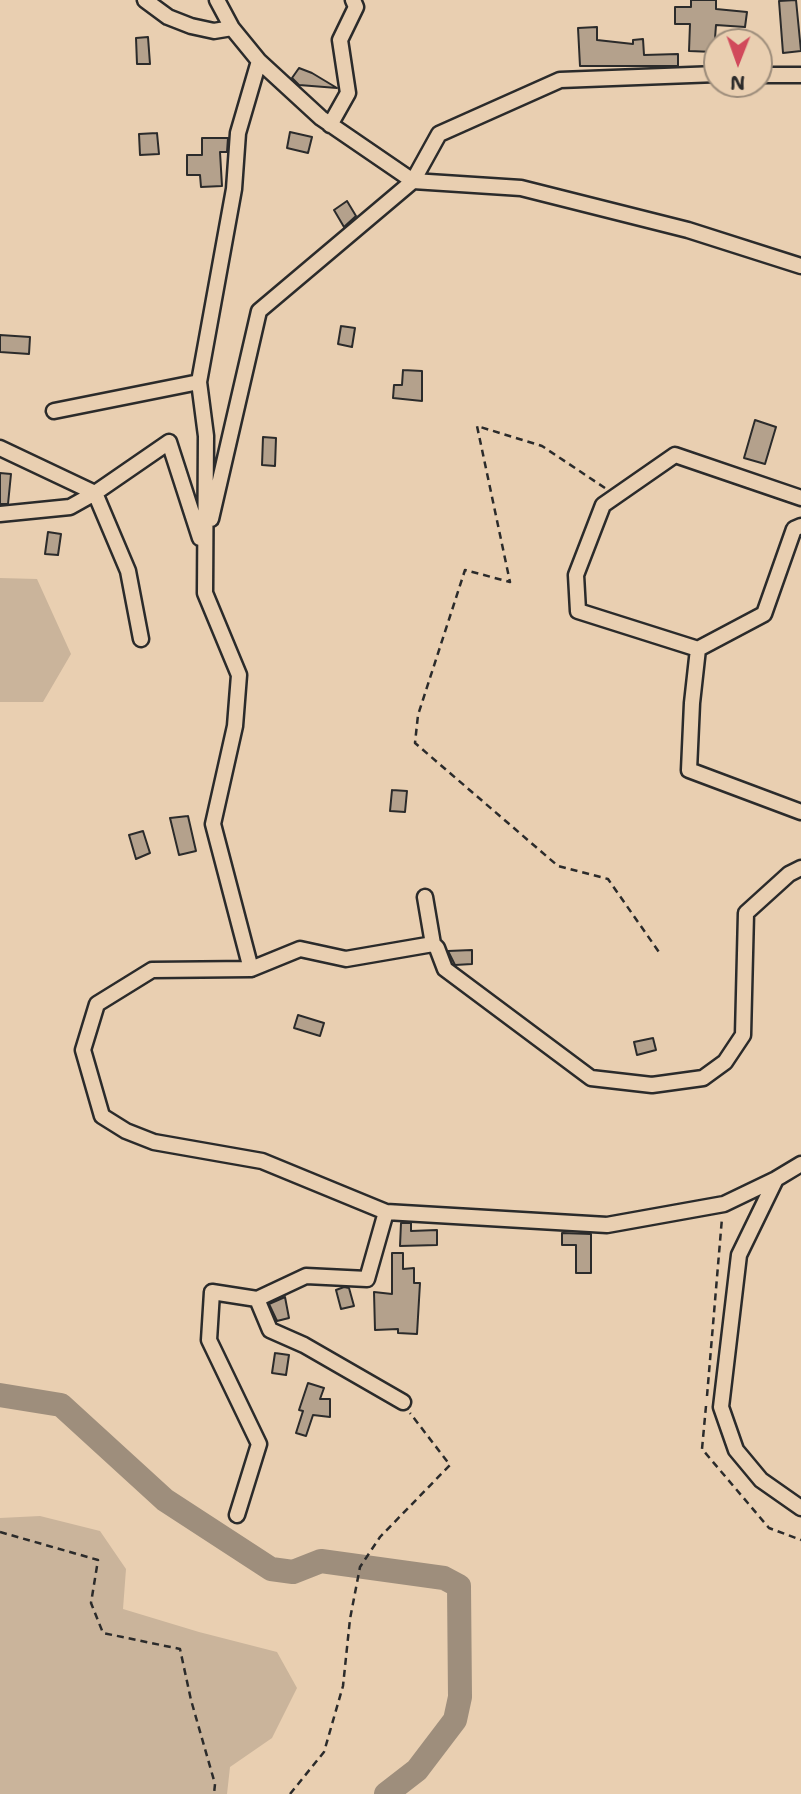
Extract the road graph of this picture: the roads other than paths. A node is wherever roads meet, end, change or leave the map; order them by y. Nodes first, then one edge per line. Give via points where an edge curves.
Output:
1 (145, 0) edge
2 (217, 0) edge
3 (353, 0) edge
4 (232, 28) junction
5 (259, 61) junction
6 (703, 75) edge
7 (773, 75) edge
8 (801, 75) edge
9 (330, 125) junction
10 (414, 181) junction
11 (801, 266) edge
12 (199, 382) junction
13 (54, 411) dead end
14 (0, 448) edge
15 (95, 493) junction
16 (801, 498) edge
17 (0, 514) edge
18 (801, 526) edge
19 (204, 550) junction
20 (141, 639) dead end
21 (698, 649) junction
22 (801, 812) edge
23 (801, 868) edge
24 (425, 897) dead end
25 (433, 944) junction
26 (251, 969) junction
27 (801, 1164) edge
28 (776, 1179) junction
29 (386, 1212) junction
30 (257, 1299) junction
31 (403, 1402) road end
32 (801, 1508) edge
33 (237, 1515) dead end

1 - 4 street via 191,26 214,31
2 - 4 street
3 - 9 street via 356,7 340,40 348,93
4 - 5 street
5 - 9 street
5 - 12 street via 238,133 234,189
6 - 10 street via 560,80 439,134
7 - 8 street
9 - 10 street
10 - 11 street via 521,188 688,230
10 - 19 street via 259,311
12 - 13 street
12 - 19 street via 206,436
14 - 15 street
15 - 17 street via 70,507
15 - 19 street via 169,442
15 - 20 street via 128,571
16 - 21 street via 675,454 603,505 576,575 578,611
18 - 21 street via 794,529 764,614
19 - 26 street via 205,593 239,675 235,726 213,824
21 - 22 street via 689,770
23 - 25 street via 746,914 743,1035 725,1062 703,1078 652,1085 591,1078 444,969
24 - 25 street
25 - 26 street via 346,959 300,949
26 - 29 street via 152,970 97,1004 83,1050 102,1116 154,1142 262,1161
27 - 28 street
28 - 29 street via 724,1204 607,1225
28 - 32 street via 739,1255 721,1407 736,1450 761,1480
29 - 30 street via 367,1279 306,1276
30 - 31 street via 270,1330
30 - 33 street via 212,1292 209,1340 259,1444

